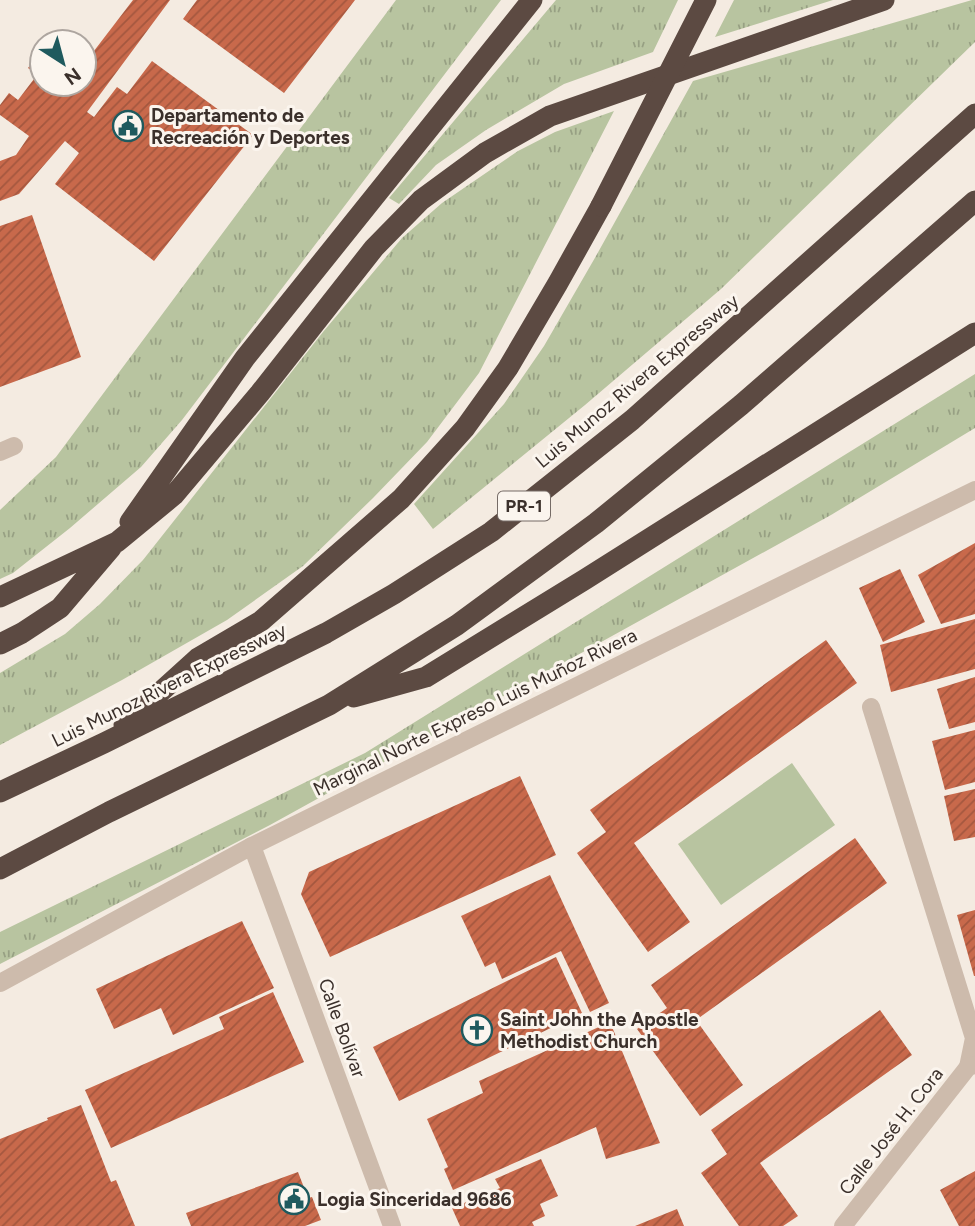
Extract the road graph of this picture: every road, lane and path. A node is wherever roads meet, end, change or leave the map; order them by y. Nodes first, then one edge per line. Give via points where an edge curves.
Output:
1 (532, 0) edge
2 (706, 0) edge
3 (884, 0) edge
4 (975, 114) edge
5 (975, 201) edge
6 (975, 333) edge
7 (975, 491) edge
8 (117, 542) junction
9 (0, 597) edge
10 (0, 644) edge
11 (328, 705) junction
12 (871, 707) dead end
13 (104, 743) junction
14 (0, 792) edge
15 (252, 846) junction
16 (0, 869) edge
17 (0, 983) edge
18 (972, 1066) edge
19 (393, 1226) edge
20 (843, 1226) edge

1 - 8 highway via 245,358
2 - 13 highway, bridge via 558,283 508,368 465,428 401,499 261,621 198,658
3 - 8 highway via 550,116 485,153 421,200 374,248 174,495
4 - 13 highway, Luis Munoz Rivera Expressway / PR-1 via 632,420 491,532 326,633
5 - 11 highway via 741,405 596,523 457,625
6 - 11 highway via 426,677
7 - 15 street, Marginal Norte Expreso Luis Muñoz Rivera
8 - 9 highway
8 - 10 highway via 60,608
11 - 16 highway
12 - 18 street via 974,1038
13 - 14 highway, Luis Munoz Rivera Expressway / PR-1
15 - 17 street, Marginal Norte Expreso Luis Muñoz Rivera
15 - 19 street, Calle Bolívar
18 - 20 street, Calle José H. Cora

